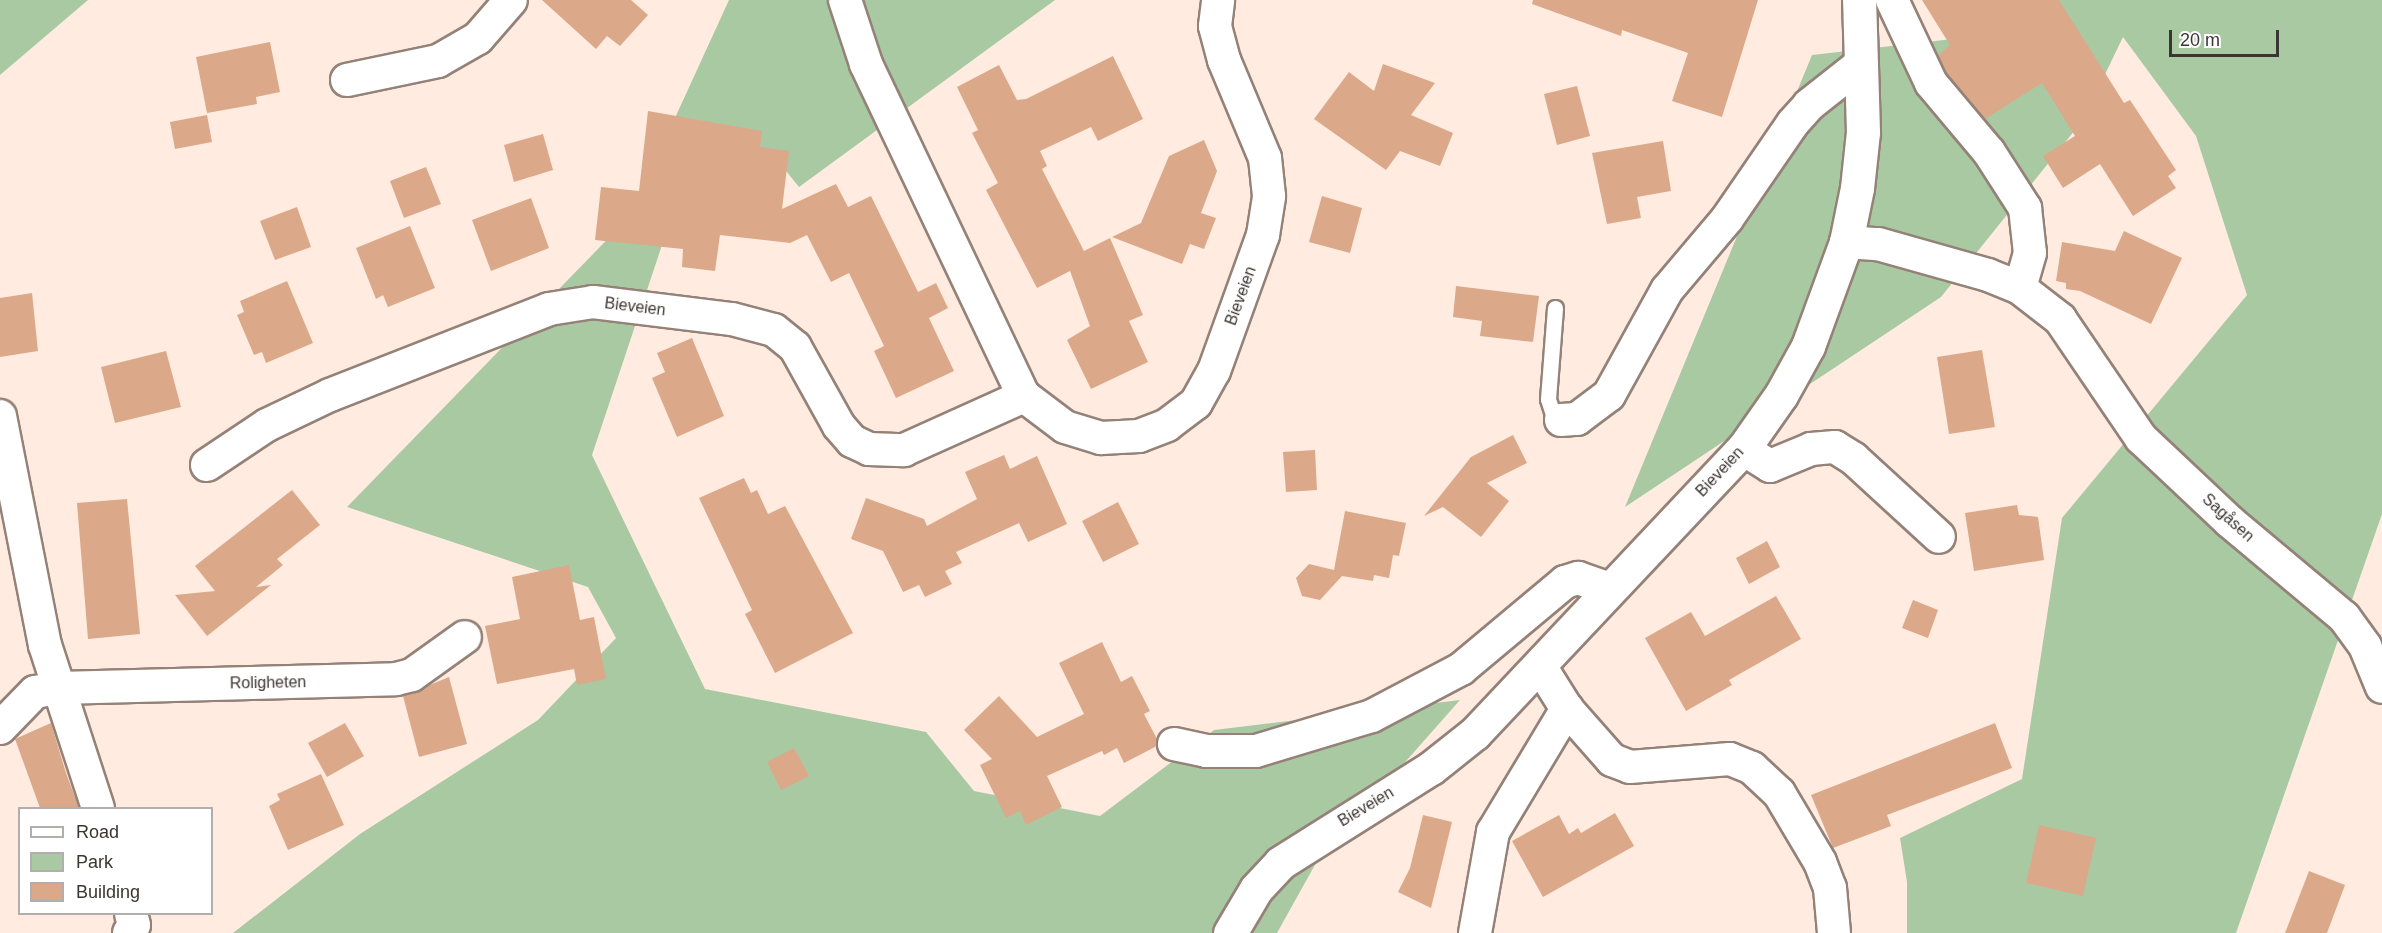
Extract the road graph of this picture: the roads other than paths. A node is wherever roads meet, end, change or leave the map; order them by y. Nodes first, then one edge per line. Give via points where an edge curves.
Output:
1 (511, 0) edge
2 (845, 0) edge
3 (1218, 0) edge
4 (1858, 0) edge
5 (1892, 0) edge
6 (1862, 64) junction
7 (347, 80) dead end
8 (1846, 243) junction
9 (2020, 288) junction
10 (1555, 308) dead end
11 (1024, 396) junction
12 (0, 416) edge
13 (1561, 420) joint
14 (1743, 449) junction
15 (207, 465) dead end
16 (1939, 537) dead end
17 (1611, 589) junction
18 (465, 637) dead end
19 (1540, 666) junction
20 (2382, 687) edge
21 (58, 688) junction
22 (1567, 709) junction
23 (0, 728) edge
24 (1174, 744) dead end
25 (99, 807) edge
26 (1484, 892) junction
27 (131, 915) edge
28 (129, 933) edge
29 (1230, 933) edge
30 (1475, 933) edge
31 (1492, 933) edge
32 (1834, 933) edge

1 - 7 street via 478,38 438,61
2 - 11 street, Bieveien via 866,64
3 - 11 street, Bieveien via 1215,26 1224,60 1264,159 1269,196 1263,235 1214,371 1196,403 1167,425 1139,436 1101,438 1065,427
4 - 6 street, Bieveien
5 - 9 street via 1931,83 1989,152 2025,208 2030,253
6 - 8 street, Bieveien via 1863,132
6 - 13 street via 1809,105 1793,123 1727,219 1667,290 1609,395 1577,419
8 - 9 street via 1878,244
8 - 14 street, Bieveien via 1808,346 1781,395
9 - 20 street, Sagåsen via 2060,319 2141,438 2229,521 2344,617 2365,646
10 - 13 lane via 1548,399 1553,414
11 - 15 street, Bieveien via 904,450 869,449 852,441 839,426 795,347 774,330 732,319 593,302 549,309 330,394 267,425
12 - 21 street via 45,645
14 - 16 street via 1770,466 1811,449 1835,447 1854,459
14 - 17 street, Bieveien
17 - 19 street, Bieveien
17 - 24 street via 1578,578 1564,582 1461,669 1372,716 1256,751 1206,751
18 - 21 street, Roligheten via 412,675 396,680
19 - 22 street
19 - 29 street, Bieveien via 1475,733 1431,768 1280,863 1256,889
21 - 23 street, Roligheten via 35,692
21 - 25 street
22 - 26 street via 1493,832 1487,850
22 - 32 street via 1612,760 1630,767 1730,759 1752,768 1779,793 1820,862 1830,888
26 - 30 street
26 - 31 street
27 - 28 street via 134,925

